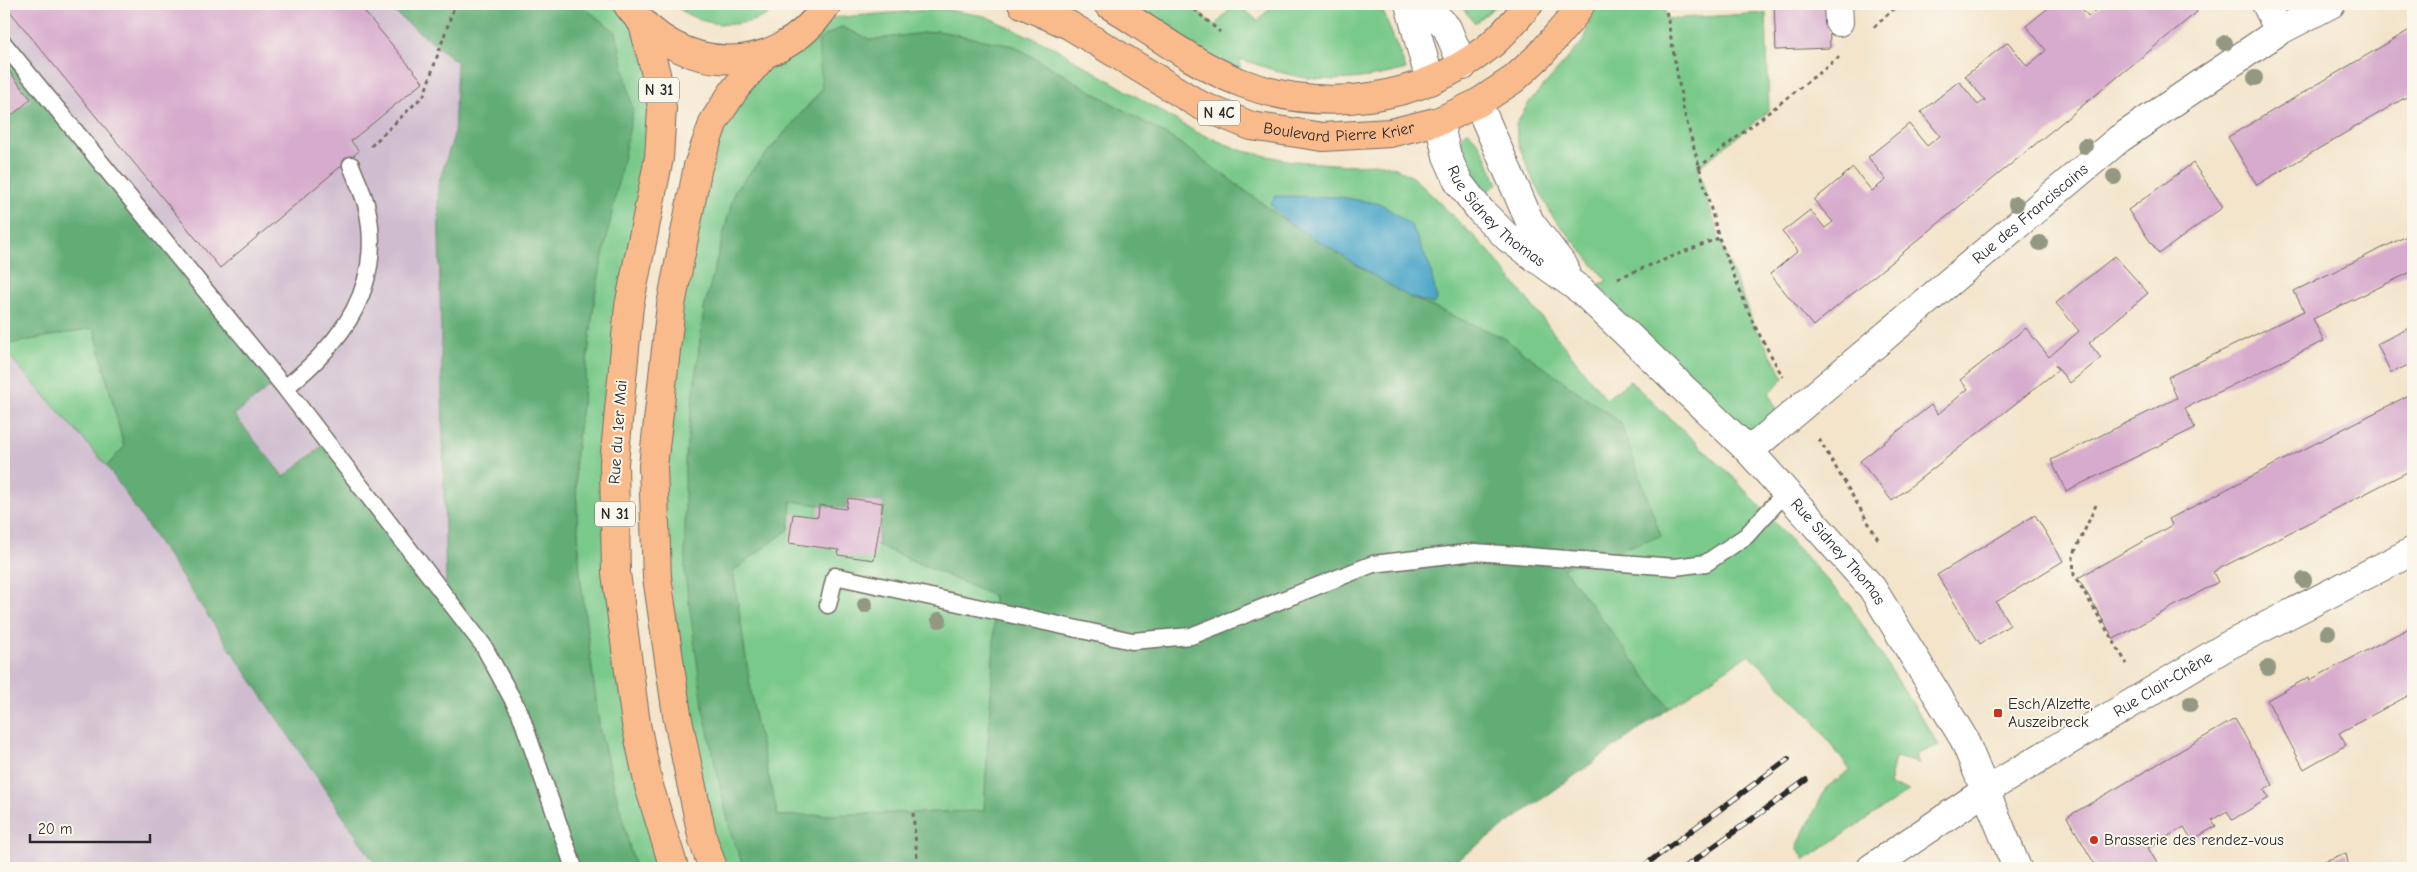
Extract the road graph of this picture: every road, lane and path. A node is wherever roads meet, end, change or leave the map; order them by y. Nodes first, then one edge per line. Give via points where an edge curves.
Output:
1 (439, 4) edge
2 (827, 4) edge
3 (1022, 4) edge
4 (1108, 4) edge
5 (1409, 4) edge
6 (1425, 4) edge
7 (1529, 4) edge
8 (1581, 4) edge
9 (1664, 4) edge
10 (1900, 4) edge
11 (2266, 4) edge
12 (2331, 4) edge
13 (1839, 13) edge
14 (635, 14) edge
15 (2279, 31) junction
16 (1857, 43) junction
17 (4, 44) edge
18 (764, 54) junction
19 (1463, 66) junction
20 (1430, 82) junction
21 (1478, 103) junction
22 (1439, 121) junction
23 (351, 165) joint
24 (1698, 168) junction
25 (1719, 238) junction
26 (1582, 292) junction
27 (285, 388) junction
28 (1801, 408) junction
29 (1749, 451) junction
30 (1787, 491) junction
31 (2096, 505) dead end
32 (1881, 544) dead end
33 (2413, 551) edge
34 (828, 605) dead end
35 (2146, 695) junction
36 (1985, 791) junction
37 (913, 813) dead end
38 (574, 868) edge
39 (674, 868) edge
40 (714, 868) edge
41 (918, 868) edge
42 (1871, 868) edge
43 (2016, 868) edge

1 - 23 path via 453,10 424,95
2 - 18 main road via 817,19 794,40
3 - 22 main road, Boulevard Pierre Krier / N 4C via 1069,25 1200,105 1251,126 1323,137 1348,137 1390,133
4 - 20 main road, Boulevard Pierre Krier / N 4C via 1212,69 1274,94 1315,99 1385,96
5 - 20 street
6 - 19 street via 1447,28
7 - 19 main road, Boulevard Pierre Krier / N 4C via 1489,47
8 - 21 main road, Boulevard Pierre Krier / N 4C via 1540,55 1514,80
9 - 24 path
10 - 16 path
11 - 15 street
12 - 15 street, Rue des Franciscains
13 - 16 path
14 - 18 main road via 669,44 699,57 732,60
14 - 39 main road, Rue du 1er Mai / N 31 via 656,74 662,108 659,158 629,306 614,463 616,572 636,724 648,786
15 - 28 street, Rue des Franciscains via 2120,139
16 - 24 path
17 - 27 lane
18 - 40 main road, N 31 via 714,121 698,166 671,305 653,466 657,576 677,715 703,840
19 - 20 main road, Boulevard Pierre Krier / N 4C
19 - 21 main road
20 - 22 main road
21 - 22 main road, Boulevard Pierre Krier / N 4C
21 - 26 street, Rue Sidney Thomas via 1530,222
22 - 26 street, Rue Sidney Thomas via 1447,156 1459,183 1480,210 1508,238
23 - 27 lane via 367,208 369,226 371,252 362,297 339,335 308,369
24 - 25 path
25 - 26 path
25 - 28 path via 1752,323
26 - 29 street, Rue Sidney Thomas
27 - 38 lane via 483,645 520,713
28 - 29 street, Rue des Franciscains
28 - 32 path
29 - 30 street, Rue Sidney Thomas
30 - 34 lane via 1746,536 1706,563 1675,567 1475,552 1373,564 1191,636 1132,641 835,576
30 - 36 street, Rue Sidney Thomas via 1872,588 1964,739
31 - 35 path via 2073,556 2074,575
33 - 35 street, Rue Clair-Chêne via 2227,646
35 - 36 street, Rue Clair-Chêne
36 - 42 street, Rue Clair-Chêne
36 - 43 street, Rue Sidney Thomas
37 - 41 path

